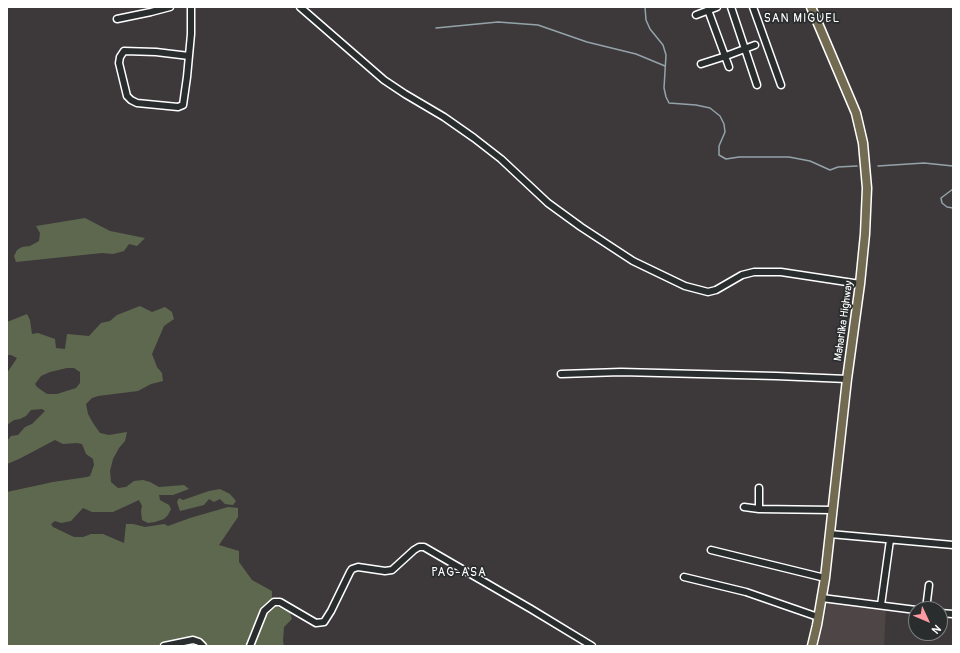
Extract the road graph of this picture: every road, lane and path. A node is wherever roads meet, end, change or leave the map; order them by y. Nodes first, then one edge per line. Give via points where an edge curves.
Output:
1 (170, 7) edge
2 (191, 7) edge
3 (300, 7) edge
4 (717, 7) edge
5 (731, 7) edge
6 (753, 7) edge
7 (811, 7) edge
8 (708, 10) junction
9 (696, 15) dead end
10 (117, 19) dead end
11 (755, 45) dead end
12 (745, 49) junction
13 (189, 56) junction
14 (726, 56) junction
15 (701, 64) dead end
16 (729, 67) dead end
17 (757, 85) dead end
18 (781, 86) dead end
19 (860, 284) junction
20 (561, 374) dead end
21 (847, 379) junction
22 (759, 488) dead end
23 (744, 507) dead end
24 (759, 508) junction
25 (833, 510) junction
26 (830, 534) junction
27 (890, 540) junction
28 (953, 545) edge
29 (711, 550) dead end
30 (684, 577) dead end
31 (825, 578) junction
32 (929, 586) dead end
33 (822, 598) junction
34 (927, 601) edge
35 (881, 605) junction
36 (908, 609) edge
37 (818, 617) junction
38 (164, 646) edge
39 (203, 646) edge
40 (250, 646) edge
41 (592, 646) edge
42 (812, 646) edge

1 - 10 street
2 - 13 street
3 - 19 street via 384,80 474,138 548,203 634,261 685,286 708,292 742,275 754,272 781,272
4 - 8 street
5 - 12 street
6 - 18 street
7 - 19 highway, Maharlika Highway via 856,113 863,143 867,188
8 - 9 street
8 - 14 street
11 - 12 street
12 - 14 street
12 - 17 street
13 - 13 street via 184,102 181,106 137,103 127,96 120,63 124,51
14 - 15 street
14 - 16 street
19 - 21 highway, Maharlika Highway
20 - 21 street via 621,372
21 - 25 highway, Maharlika Highway
22 - 24 street
23 - 24 street
24 - 25 street
25 - 26 highway, Maharlika Highway
26 - 27 street
26 - 31 highway, Maharlika Highway
27 - 28 street
27 - 35 street
29 - 31 street
30 - 37 street via 746,592
31 - 33 highway, Maharlika Highway
32 - 34 street
33 - 35 street
33 - 37 highway, Maharlika Highway
35 - 36 street
37 - 42 highway, Maharlika Highway
38 - 39 street via 193,640
40 - 41 street via 264,612 274,602 280,602 316,622 324,622 352,569 358,567 392,570 414,550 424,547

